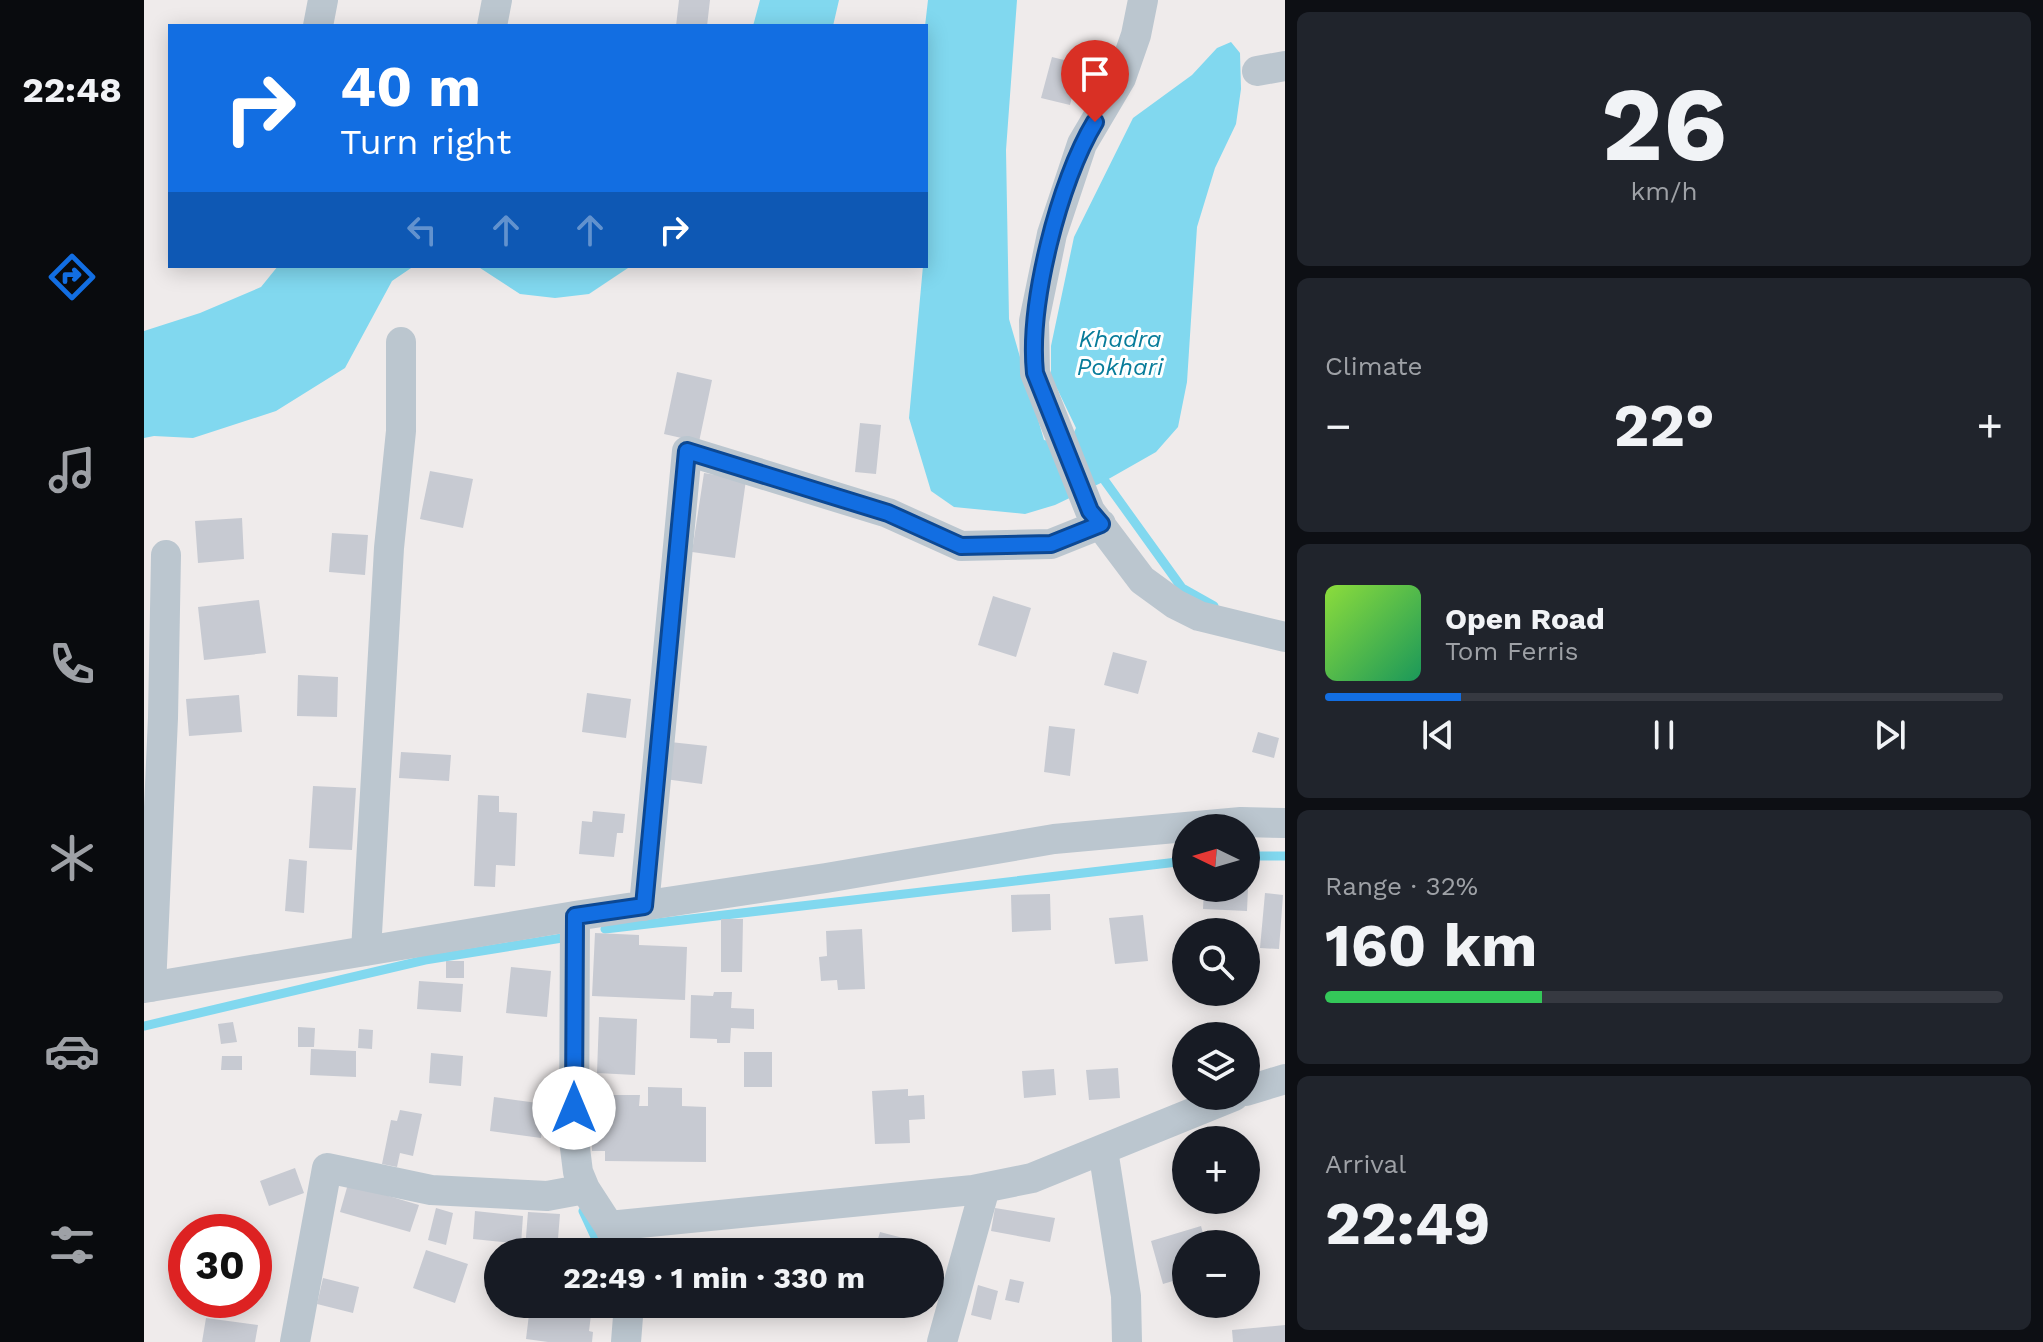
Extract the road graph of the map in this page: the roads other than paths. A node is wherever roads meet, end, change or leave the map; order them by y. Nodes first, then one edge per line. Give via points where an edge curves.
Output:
1 (323, 0) edge
2 (497, 0) edge
3 (1143, 0) edge
4 (318, 24) edge
5 (492, 24) edge
6 (401, 342) dead end
7 (1095, 518) junction
8 (166, 555) dead end
9 (1285, 637) edge
10 (1285, 823) edge
11 (644, 906) junction
12 (575, 916) junction
13 (366, 951) junction
14 (148, 988) edge
15 (1285, 1079) edge
16 (1260, 1087) edge
17 (1200, 1110) edge
18 (1103, 1150) junction
19 (985, 1188) junction
20 (585, 1189) junction
21 (614, 1238) edge
22 (622, 1238) edge
23 (628, 1318) edge
24 (295, 1342) edge
25 (626, 1342) edge
26 (942, 1342) edge
27 (1127, 1342) edge

1 - 4 street
2 - 5 street
3 - 7 street via 1121,78 1082,144 1052,234 1034,321 1035,373
6 - 13 street via 401,431 389,548
7 - 9 street via 1142,580 1175,604 1199,616
7 - 11 street via 1051,544 961,546 888,513 687,451
8 - 14 street
10 - 11 street via 1241,822 1054,839
11 - 12 street
12 - 13 street
12 - 20 street via 574,1140
13 - 14 street
15 - 16 street
17 - 18 street
18 - 19 street via 1032,1178
18 - 27 street via 1126,1296
19 - 22 street
19 - 26 street
20 - 21 street
20 - 24 street via 547,1196 431,1190 327,1168
23 - 25 street

